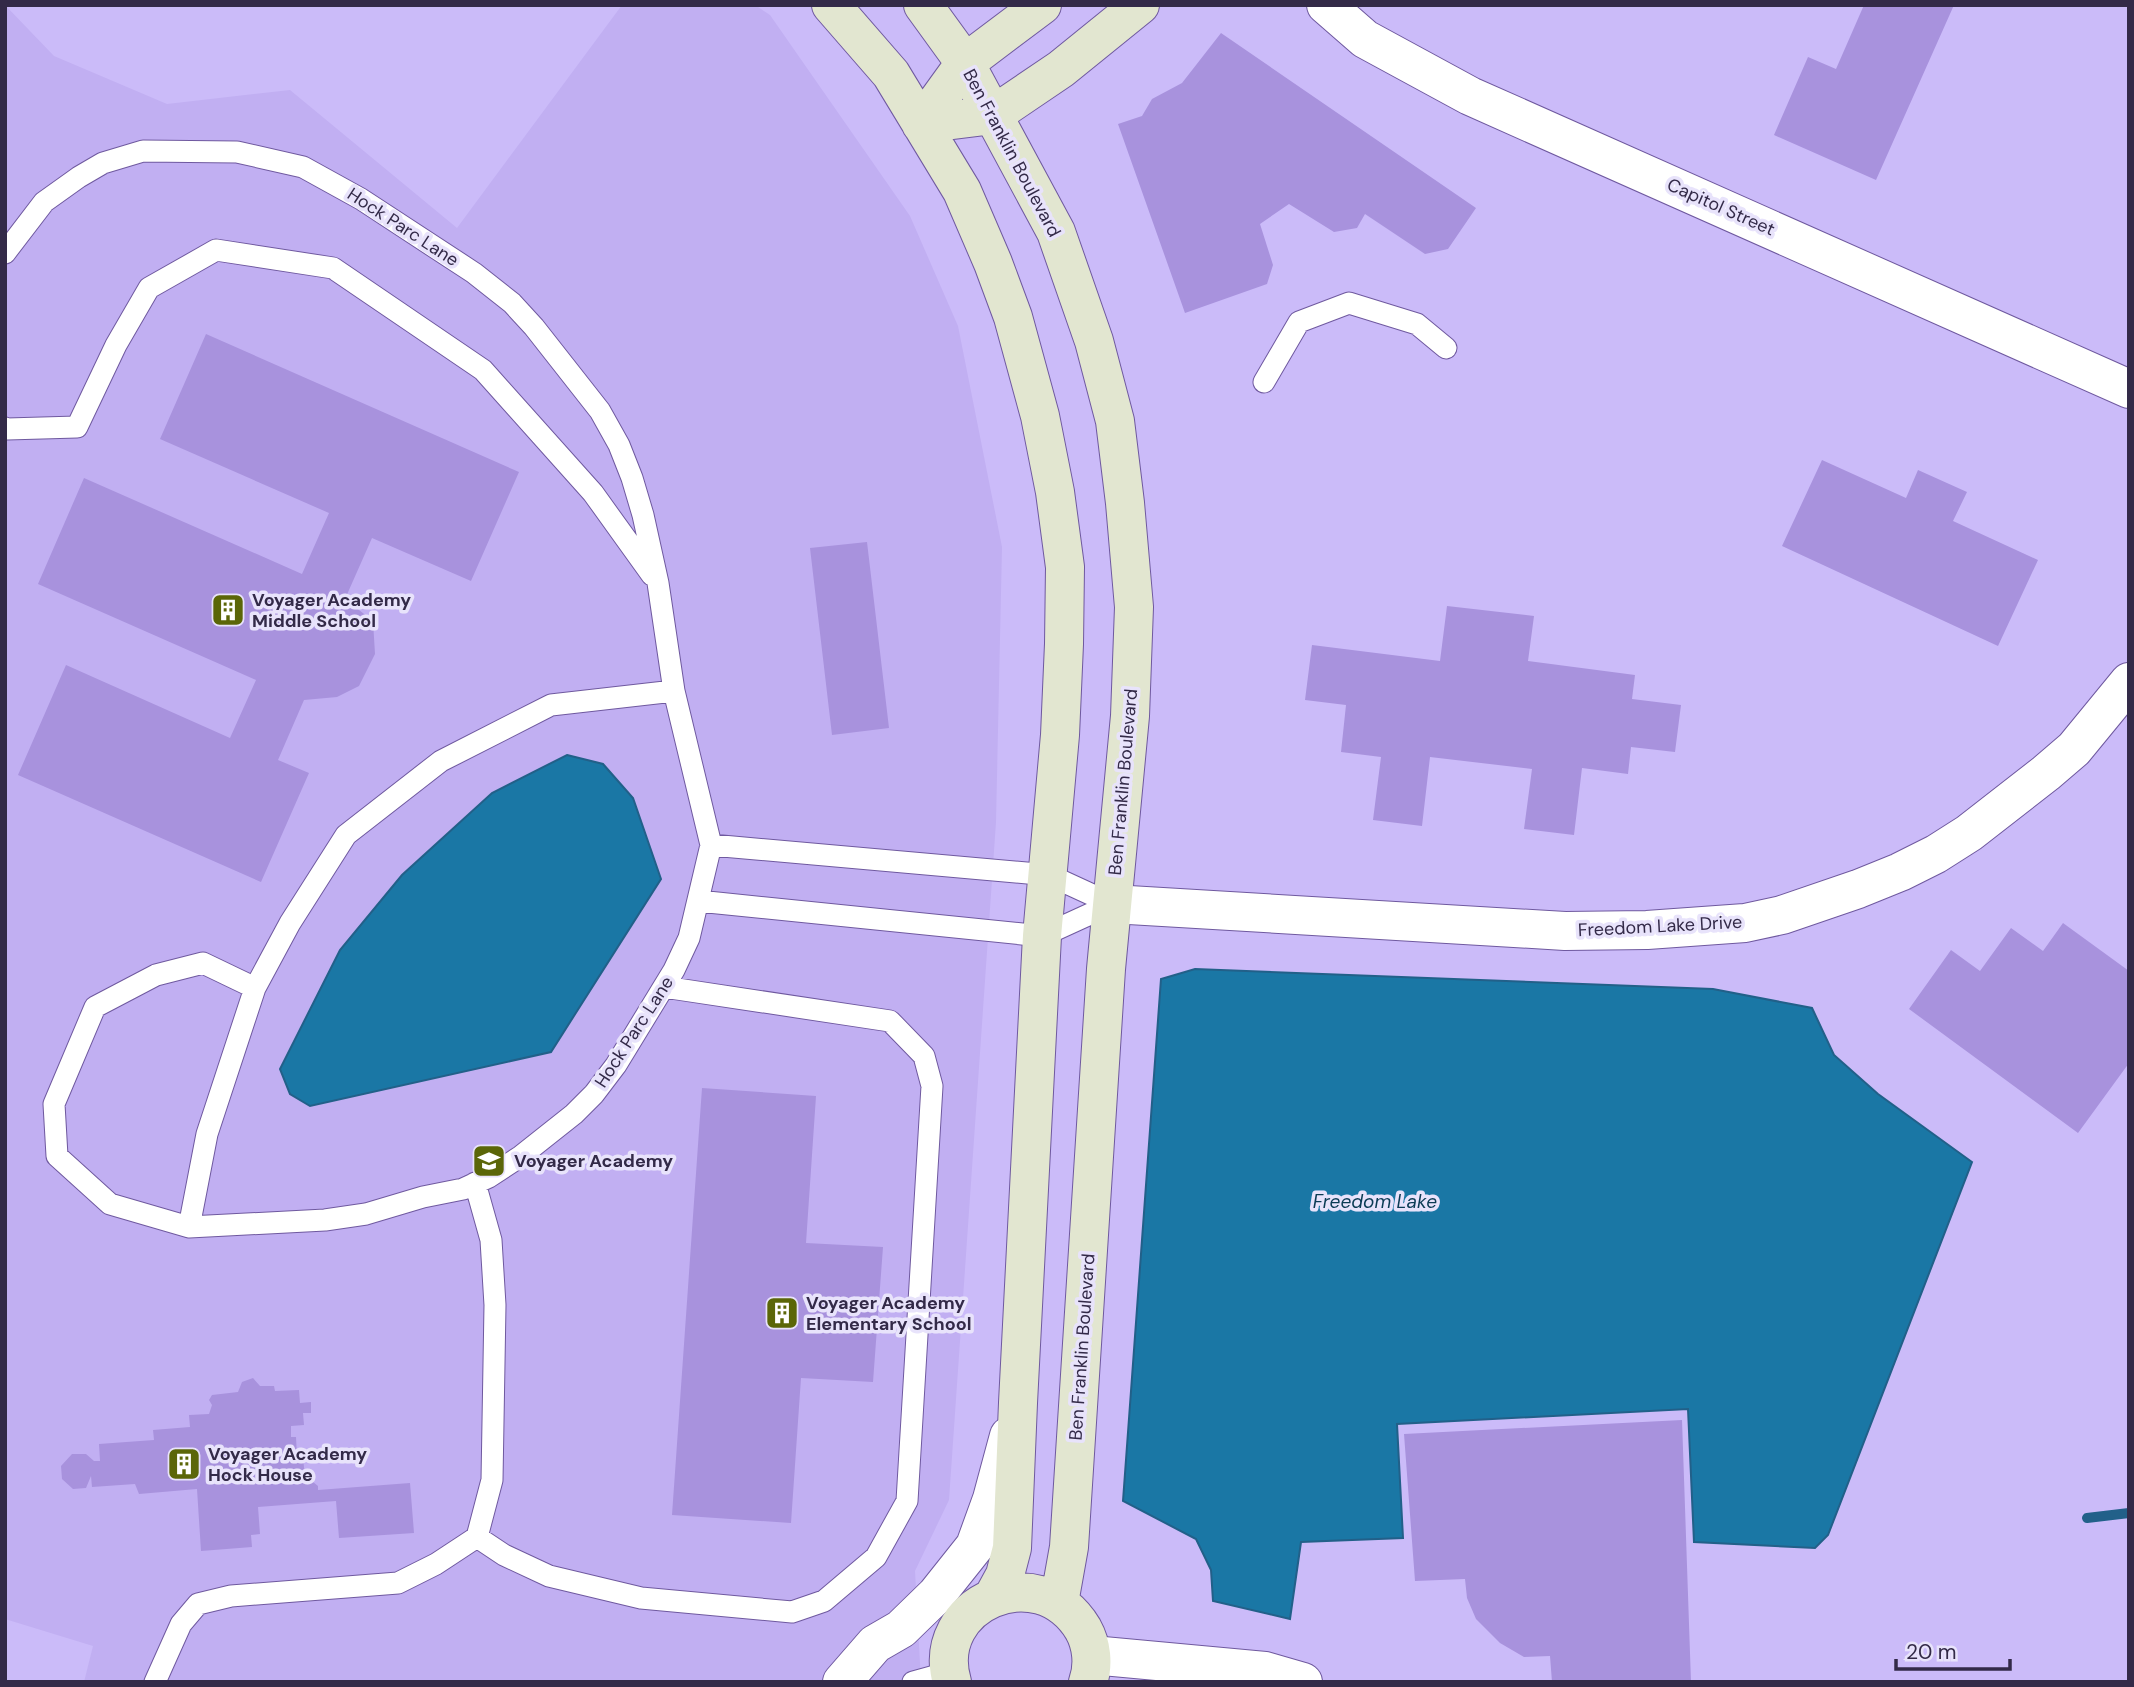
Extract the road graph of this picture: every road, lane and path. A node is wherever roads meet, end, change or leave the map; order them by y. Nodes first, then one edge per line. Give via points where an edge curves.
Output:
1 (831, 5) edge
2 (923, 5) edge
3 (1042, 5) edge
4 (1140, 5) edge
5 (1325, 5) edge
6 (964, 63) junction
7 (993, 115) junction
8 (921, 124) junction
9 (5, 253) edge
10 (1446, 348) dead end
11 (2126, 381) edge
12 (1264, 382) dead end
13 (5, 428) edge
14 (657, 583) junction
15 (674, 691) junction
16 (2125, 696) edge
17 (711, 845) junction
18 (1049, 875) junction
19 (698, 901) junction
20 (1112, 904) junction
21 (1042, 936) junction
22 (664, 987) junction
23 (255, 989) junction
24 (475, 1184) junction
25 (189, 1227) junction
26 (1018, 1403) junction
27 (477, 1537) junction
28 (993, 1597) junction
29 (1059, 1602) junction
30 (1090, 1668) edge
31 (938, 1679) edge
32 (155, 1682) edge
33 (842, 1682) edge
34 (1303, 1682) edge

1 - 8 street via 891,74
2 - 6 street, Ben Franklin Boulevard
3 - 6 street
4 - 7 street via 1061,69
5 - 11 street, Capitol Street via 1365,39 1470,96
6 - 7 street, Ben Franklin Boulevard
6 - 8 street
7 - 8 street
7 - 20 street, Ben Franklin Boulevard via 1056,232 1094,341 1115,421 1134,607 1130,716
8 - 18 street via 962,191 1013,317 1055,492 1065,567 1064,644
9 - 14 lane, Hock Parc Lane via 44,202 103,163 129,155 143,151 237,152 303,167 474,273 534,327 600,411 619,445 643,515
10 - 12 lane via 1417,324 1349,303 1300,322
13 - 14 lane, Hock Parc Lane via 78,427 149,288 216,250 333,268 483,370 593,493
14 - 15 lane, Hock Parc Lane
15 - 17 lane, Hock Parc Lane
15 - 23 lane via 551,705 441,761 346,835
16 - 20 street, Freedom Lake Drive via 2046,773 1936,854 1858,888 1745,923 1565,931
17 - 18 lane
17 - 19 lane, Hock Parc Lane
18 - 20 lane
18 - 21 street
19 - 21 lane
19 - 22 lane, Hock Parc Lane via 690,938
20 - 21 lane
20 - 29 street, Ben Franklin Boulevard via 1069,1548
21 - 26 street
22 - 24 lane, Hock Parc Lane via 594,1094 521,1156
22 - 27 lane via 890,1021 924,1056 932,1086 906,1501 876,1558 824,1601 792,1612 641,1598 548,1577
23 - 25 lane via 207,1133
23 - 25 lane, Hock Parc Lane via 203,963 156,975 95,1007 54,1104 58,1156 110,1204
24 - 25 lane, Hock Parc Lane via 366,1214
24 - 27 lane via 491,1240 495,1305 492,1480
26 - 28 street via 1012,1548
26 - 33 street via 975,1546 936,1595 901,1629 875,1644
27 - 32 lane via 398,1583 231,1596 198,1604 181,1624
28 - 29 street via 1027,1592
28 - 31 street via 973,1609 959,1627
29 - 30 street via 1086,1634
30 - 34 street via 1265,1671

